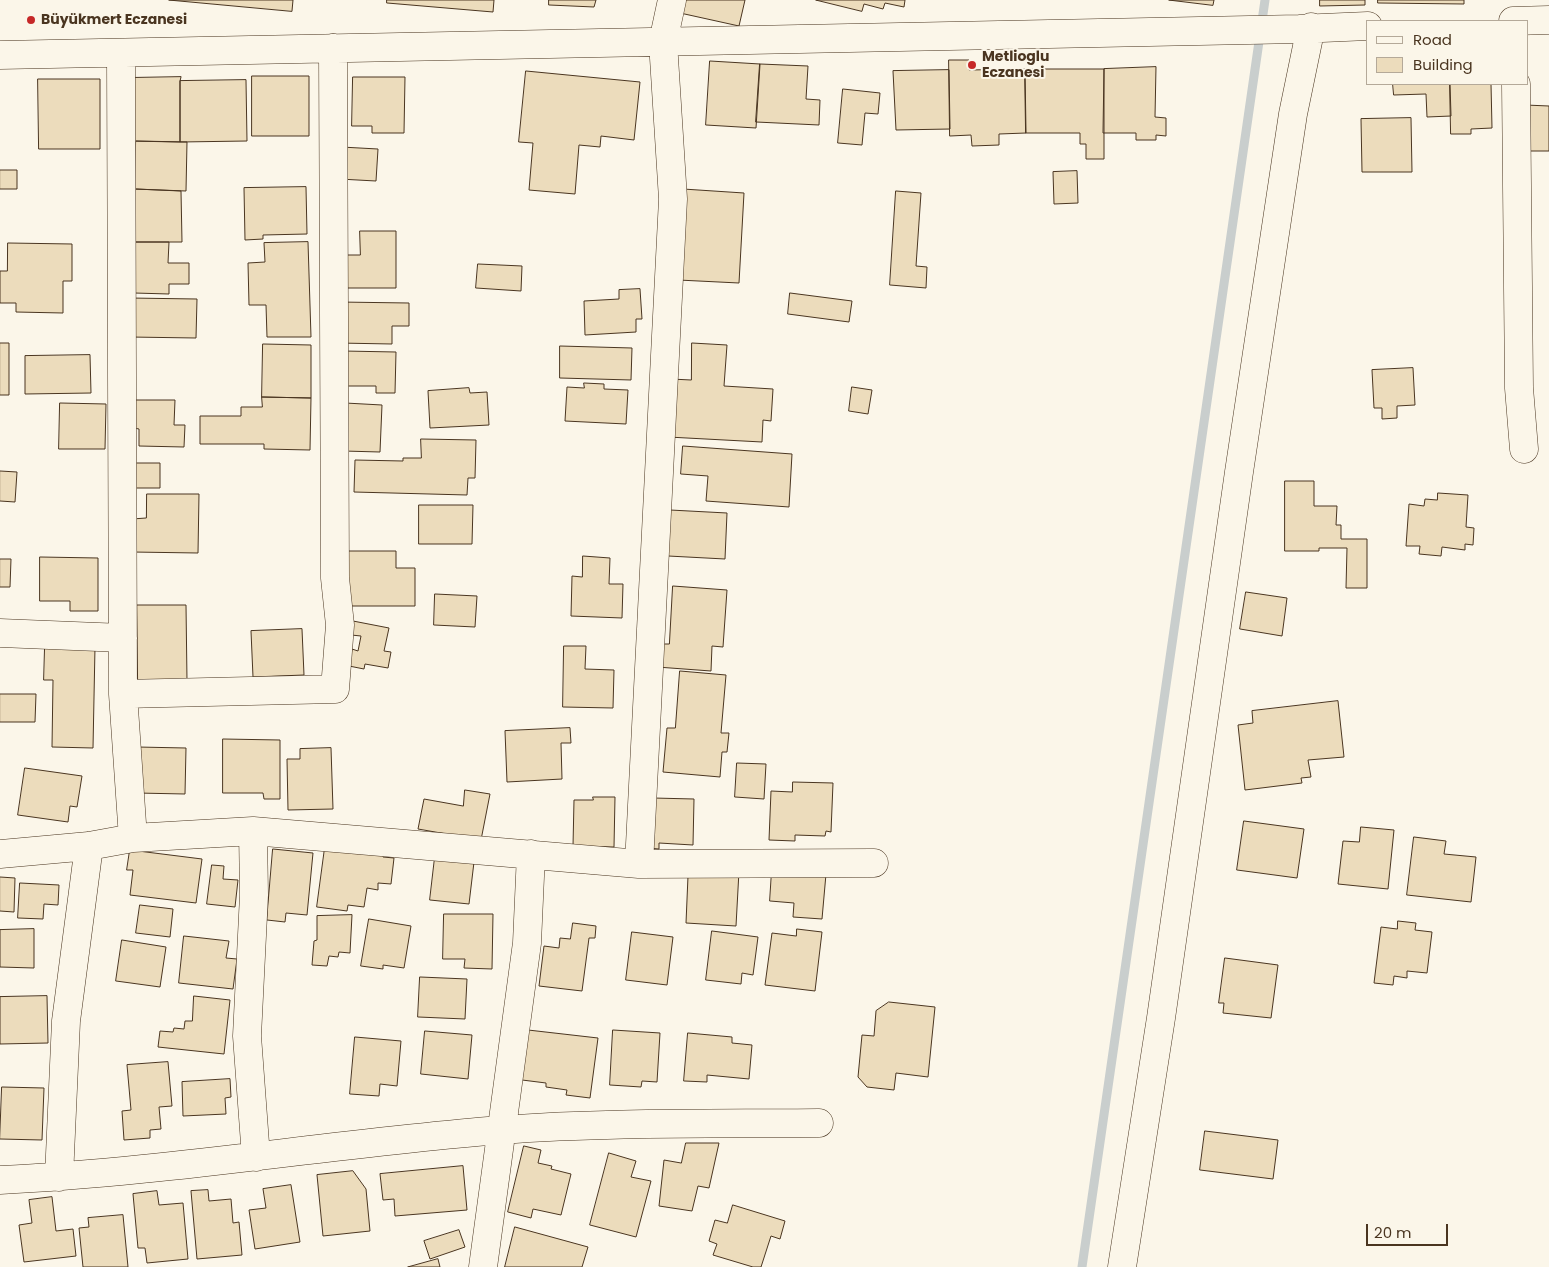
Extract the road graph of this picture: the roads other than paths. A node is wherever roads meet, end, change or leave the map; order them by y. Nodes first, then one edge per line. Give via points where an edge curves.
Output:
1 (672, 0) edge
2 (1549, 20) edge
3 (1529, 21) edge
4 (1366, 26) edge
5 (1305, 28) junction
6 (663, 42) junction
7 (333, 48) junction
8 (121, 53) junction
9 (0, 55) edge
10 (1516, 85) edge
11 (1524, 449) dead end
12 (0, 633) edge
13 (123, 638) junction
14 (123, 694) junction
15 (253, 831) junction
16 (134, 838) junction
17 (89, 846) junction
18 (0, 854) edge
19 (531, 854) junction
20 (874, 863) dead end
21 (639, 864) junction
22 (819, 1123) dead end
23 (502, 1130) junction
24 (256, 1157) junction
25 (59, 1177) junction
26 (0, 1180) edge
27 (483, 1267) edge
28 (1122, 1267) edge

1 - 6 street
2 - 3 street
4 - 5 street
5 - 6 street
5 - 28 street
6 - 7 street
6 - 21 street via 673,199
7 - 8 street
7 - 14 street via 335,568 340,625 335,689
8 - 9 street
8 - 13 street
10 - 11 street via 1519,388
12 - 13 street
13 - 14 street
14 - 16 street
15 - 16 street
15 - 19 street
15 - 24 street via 254,895 247,1036
16 - 17 street
17 - 18 street
17 - 25 street via 66,1021
19 - 21 street
19 - 23 street via 527,943
20 - 21 street
22 - 23 street
23 - 24 street
23 - 27 street
24 - 25 street
25 - 26 street

